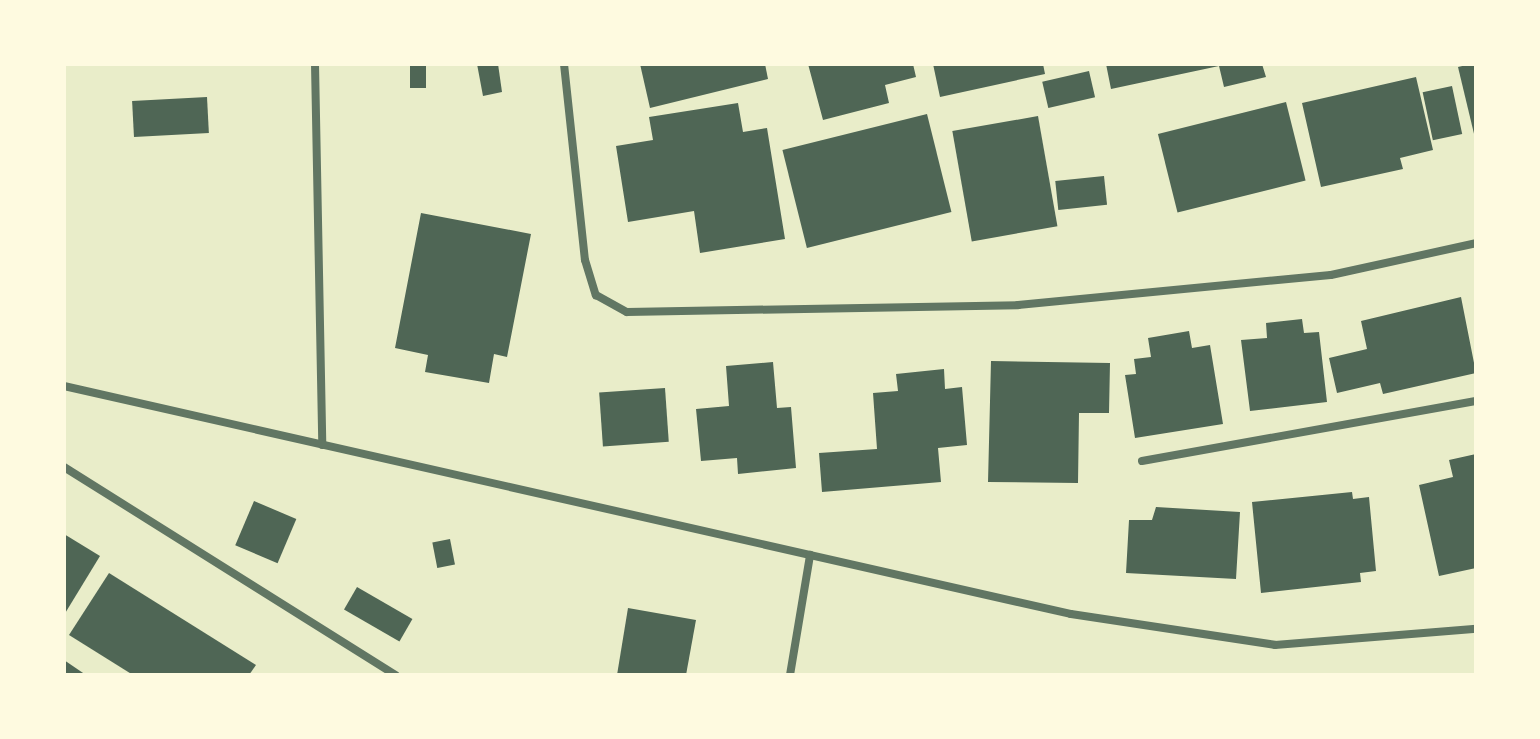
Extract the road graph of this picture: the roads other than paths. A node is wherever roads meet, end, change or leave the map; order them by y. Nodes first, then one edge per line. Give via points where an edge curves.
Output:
1 (315, 64) edge
2 (564, 64) edge
3 (1476, 243) edge
4 (64, 386) edge
5 (1476, 401) edge
6 (322, 445) junction
7 (1142, 461) dead end
8 (64, 467) edge
9 (810, 555) junction
10 (1476, 629) edge
11 (396, 675) edge
12 (790, 675) edge

1 - 6 street
2 - 3 street via 585,260 596,295 627,312 1018,305 1331,275
4 - 6 street
5 - 7 street
6 - 9 street
8 - 11 street
9 - 10 street via 1071,614 1275,645
9 - 12 street

